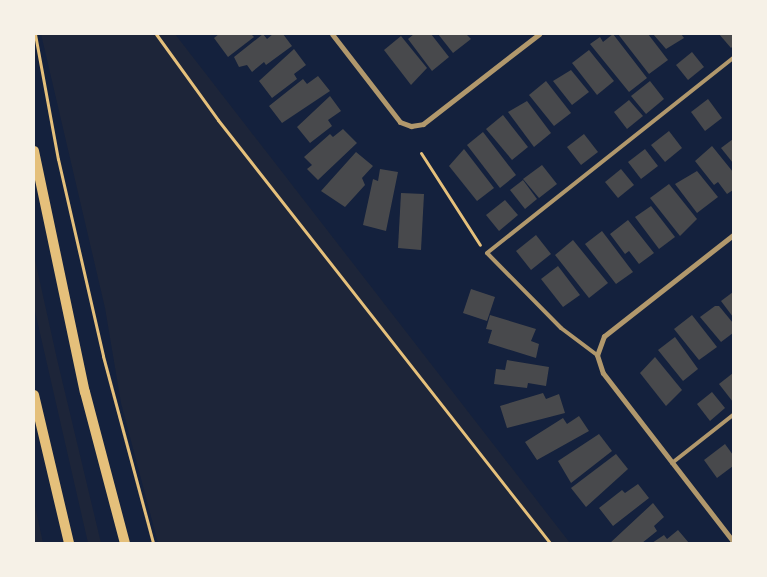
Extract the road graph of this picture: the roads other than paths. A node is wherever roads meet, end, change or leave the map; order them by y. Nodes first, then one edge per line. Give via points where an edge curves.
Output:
1 (332, 34) edge
2 (539, 34) edge
3 (733, 58) edge
4 (34, 152) edge
5 (733, 235) edge
6 (597, 355) junction
7 (34, 395) edge
8 (733, 415) edge
9 (671, 464) junction
10 (733, 541) edge
11 (69, 543) edge
12 (125, 543) edge

1 - 2 street via 400,122 410,126 423,124
3 - 6 lane via 487,253 561,328
4 - 12 main road via 85,392
5 - 6 street via 604,336
6 - 9 street via 602,373
7 - 11 main road
8 - 9 lane
9 - 10 street

